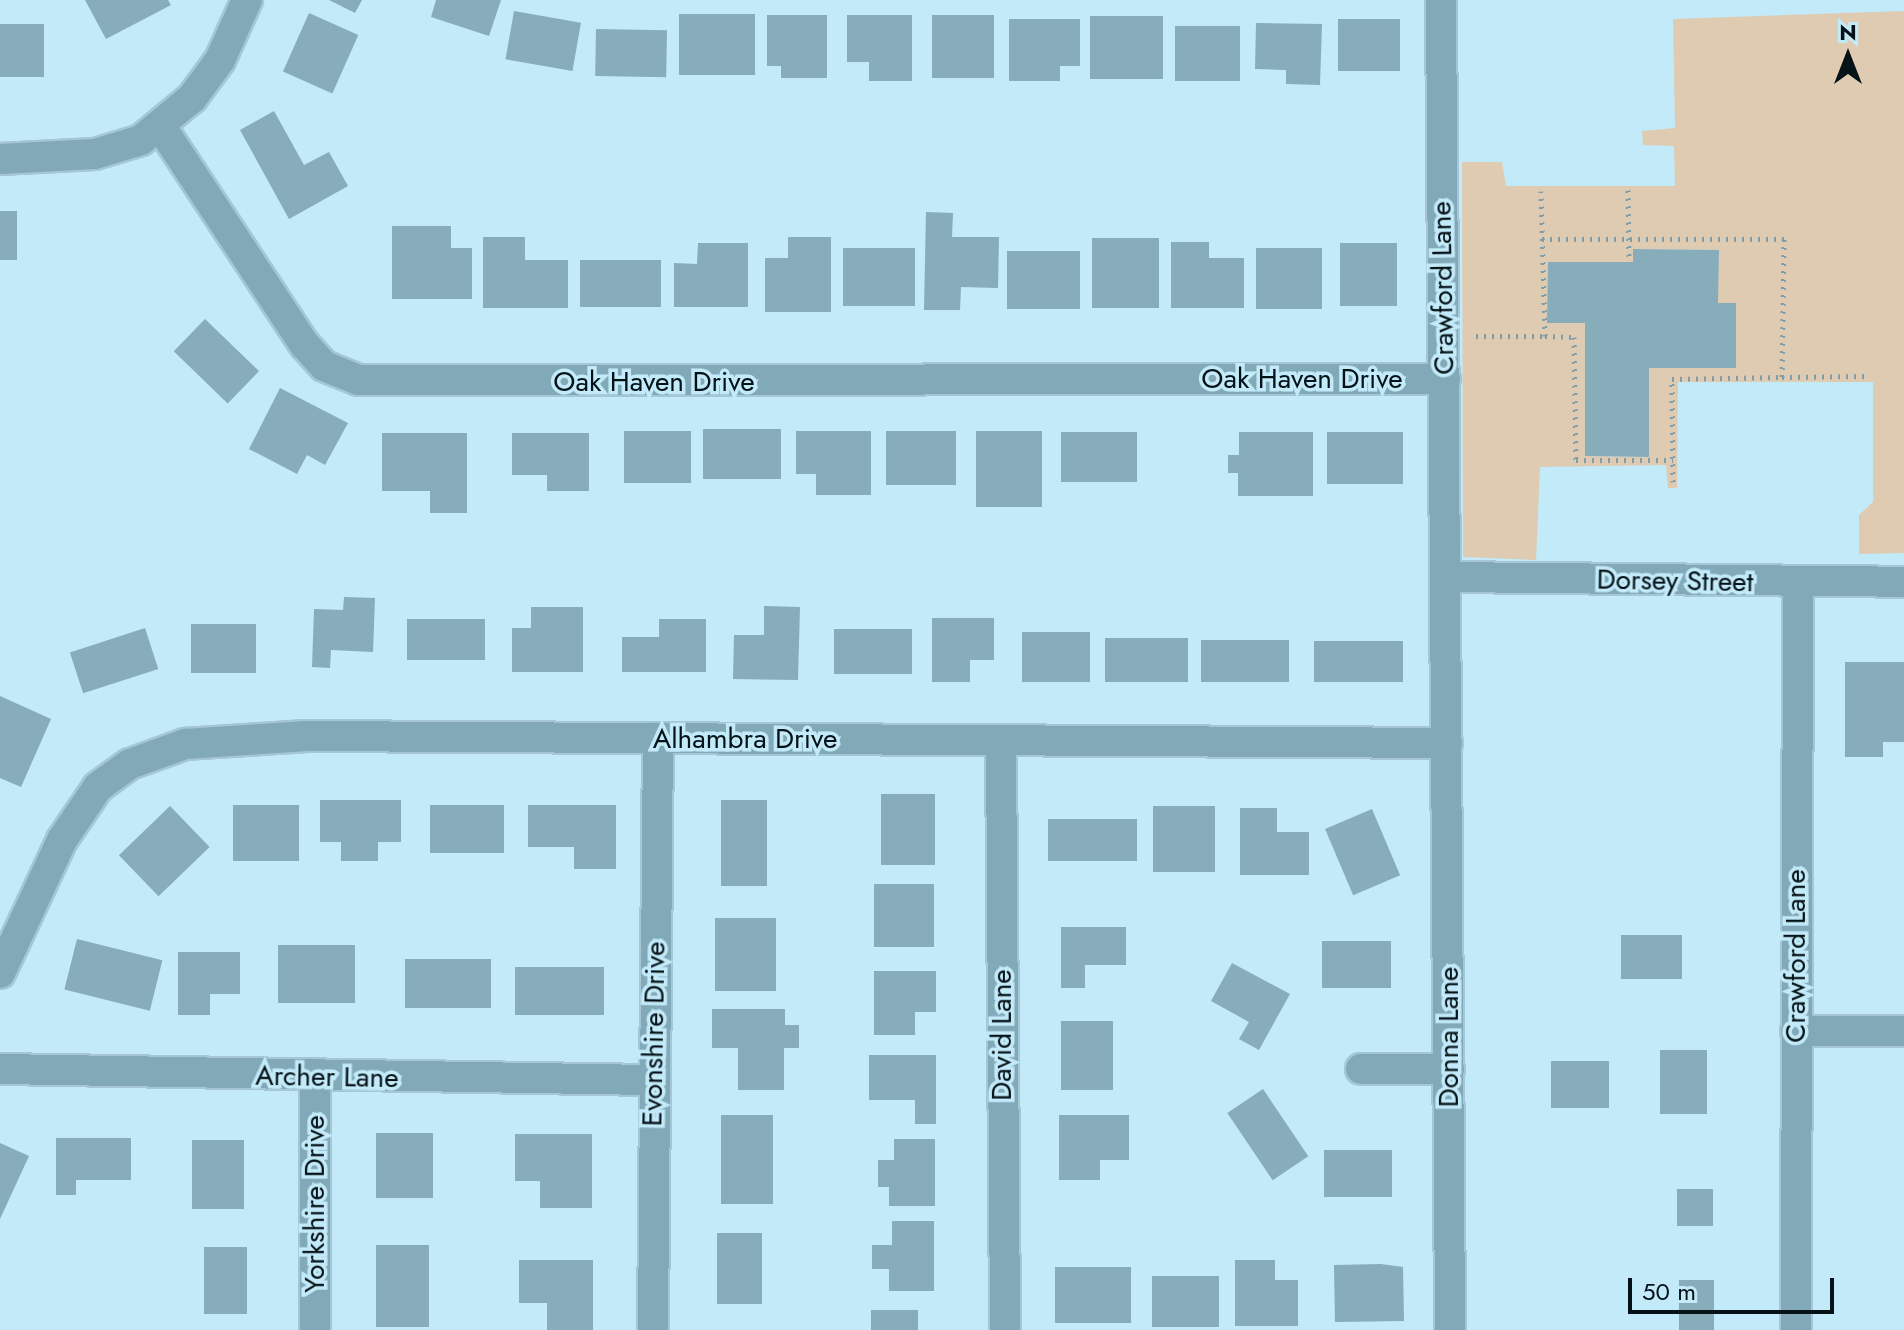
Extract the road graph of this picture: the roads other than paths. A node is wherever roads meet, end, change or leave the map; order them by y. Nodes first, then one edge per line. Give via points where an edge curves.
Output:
1 (247, 0) edge
2 (1441, 0) edge
3 (161, 127) junction
4 (0, 159) edge
5 (1445, 379) junction
6 (1446, 577) junction
7 (1904, 582) edge
8 (1798, 583) junction
9 (658, 738) junction
10 (1001, 740) junction
11 (1447, 743) junction
12 (0, 973) edge
13 (1796, 1031) junction
14 (1904, 1031) edge
15 (0, 1069) edge
16 (1361, 1069) dead end
17 (1449, 1069) junction
18 (315, 1077) junction
19 (653, 1080) junction
20 (315, 1330) edge
21 (653, 1330) edge
22 (1005, 1330) edge
23 (1450, 1330) edge
24 (1796, 1330) edge

1 - 3 street via 220,60
2 - 5 street, Crawford Lane
3 - 4 street via 95,154
3 - 5 street, Oak Haven Drive via 305,345 324,366 358,380
5 - 6 street, Crawford Lane
6 - 8 street, Dorsey Street
6 - 11 street
7 - 8 street, Dorsey Street
8 - 13 street, Crawford Lane
9 - 10 street, Alhambra Drive
9 - 12 street, Alhambra Drive via 307,736 157,752 98,787 62,840
9 - 19 street, Evonshire Drive
10 - 11 street, Alhambra Drive
10 - 22 street, David Lane
11 - 17 street, Donna Lane
13 - 14 street
13 - 24 street, Crawford Lane
15 - 18 street, Archer Lane
16 - 17 street
17 - 23 street, Donna Lane
18 - 19 street, Archer Lane
18 - 20 street, Yorkshire Drive
19 - 21 street, Evonshire Drive

